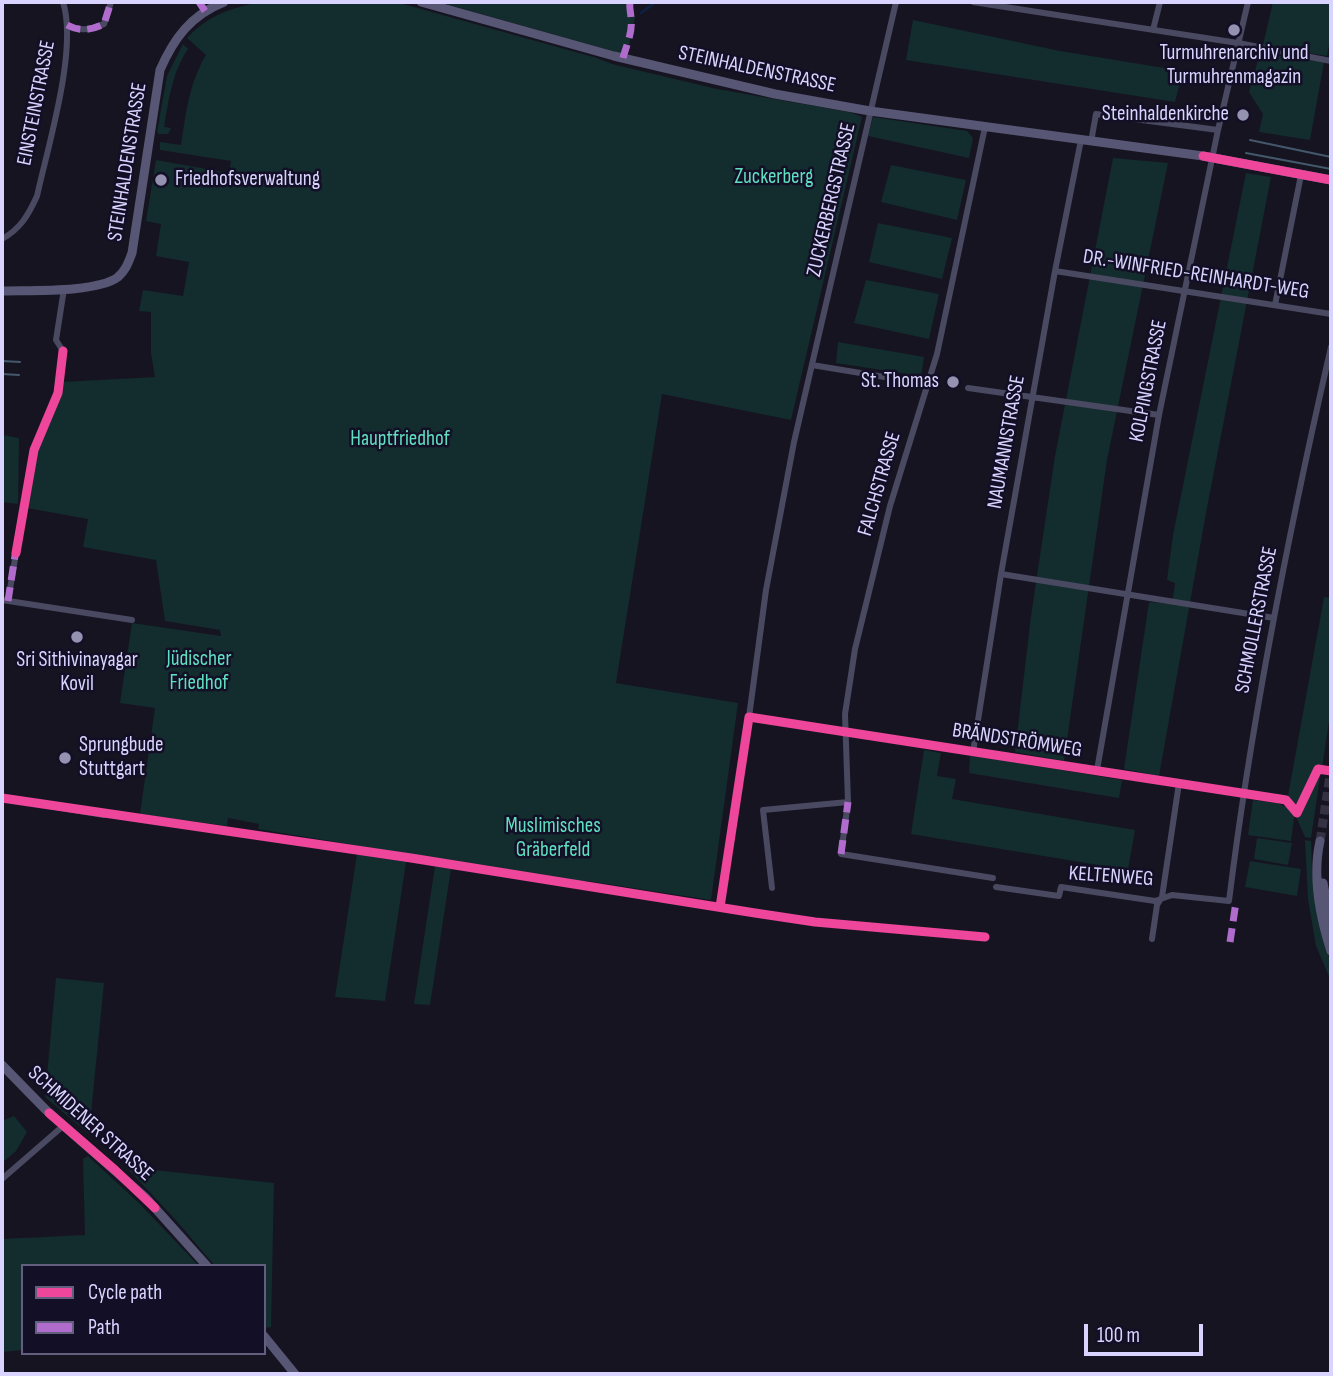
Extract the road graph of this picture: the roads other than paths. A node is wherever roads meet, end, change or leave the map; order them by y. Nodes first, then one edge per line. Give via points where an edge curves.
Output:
1 (62, 2) edge
2 (111, 2) edge
3 (224, 2) edge
4 (421, 2) edge
5 (896, 2) edge
6 (973, 2) edge
7 (1160, 2) edge
8 (1248, 2) edge
9 (67, 26) junction
10 (1153, 30) junction
11 (1238, 43) junction
12 (1331, 61) edge
13 (870, 111) junction
14 (985, 127) junction
15 (1218, 130) junction
16 (1086, 141) junction
17 (1212, 158) junction
18 (1301, 174) junction
19 (1331, 180) edge
20 (2, 239) edge
21 (1055, 271) junction
22 (64, 289) junction
23 (2, 291) edge
24 (1184, 292) junction
25 (1275, 305) junction
26 (1331, 314) edge
27 (1331, 347) edge
28 (64, 351) dead end
29 (812, 365) junction
30 (927, 384) junction
31 (968, 388) dead end
32 (1032, 398) junction
33 (1159, 415) junction
34 (16, 553) dead end
35 (1001, 574) junction
36 (1127, 593) junction
37 (5, 600) edge
38 (1274, 618) junction
39 (132, 620) dead end
40 (749, 717) joint
41 (846, 732) junction
42 (973, 752) junction
43 (1097, 770) junction
44 (1179, 783) junction
45 (1243, 794) junction
46 (2, 798) edge
47 (1280, 799) dead end
48 (848, 802) junction
49 (104, 815) dead end
50 (993, 878) dead end
51 (996, 887) dead end
52 (772, 888) dead end
53 (1162, 897) junction
54 (1229, 901) joint
55 (1331, 923) edge
56 (1152, 939) dead end
57 (1331, 951) edge
58 (2, 1066) edge
59 (63, 1126) junction
60 (2, 1179) edge
61 (205, 1264) edge
62 (266, 1338) edge
63 (295, 1374) edge

1 - 9 street, EINSTEINSTRASSE
2 - 9 street via 104,24 75,30
3 - 22 street, STEINHALDENSTRASSE via 187,25 160,70 126,268 106,283
4 - 13 street, STEINHALDENSTRASSE via 614,56
5 - 13 street, ZUCKERBERGSTRASSE
6 - 10 street
7 - 10 street
8 - 11 street, KOLPINGSTRASSE
9 - 20 street, EINSTEINSTRASSE via 65,63 37,196 27,218
10 - 11 street
11 - 12 street
11 - 15 street, KOLPINGSTRASSE
13 - 14 street, STEINHALDENSTRASSE
13 - 29 street, ZUCKERBERGSTRASSE
14 - 16 street, STEINHALDENSTRASSE
14 - 30 street, FALCHSTRASSE
15 - 16 street via 1096,114
15 - 17 street, KOLPINGSTRASSE
16 - 17 street, STEINHALDENSTRASSE
16 - 21 street, NAUMANNSTRASSE
17 - 18 street, STEINHALDENSTRASSE
17 - 24 street, KOLPINGSTRASSE
18 - 19 street, STEINHALDENSTRASSE
18 - 25 street
21 - 24 street, DR.-WINFRIED-REINHARDT-WEG
21 - 32 street, NAUMANNSTRASSE
22 - 23 street, STEINHALDENSTRASSE
22 - 28 street via 56,340
24 - 25 street, DR.-WINFRIED-REINHARDT-WEG
24 - 33 street, KOLPINGSTRASSE
25 - 26 street, DR.-WINFRIED-REINHARDT-WEG
27 - 38 street, SCHMOLLERSTRASSE
29 - 30 street
29 - 40 street, ZUCKERBERGSTRASSE via 766,590
30 - 41 street, FALCHSTRASSE via 857,638
31 - 32 street
32 - 33 street
32 - 35 street, NAUMANNSTRASSE
33 - 36 street, KOLPINGSTRASSE
34 - 37 street
35 - 36 street
35 - 42 street, NAUMANNSTRASSE
36 - 38 street
36 - 43 street, KOLPINGSTRASSE
37 - 39 street
38 - 45 street, SCHMOLLERSTRASSE
40 - 41 street, BRÄNDSTRÖMWEG
41 - 42 street, BRÄNDSTRÖMWEG
41 - 48 street, FALCHSTRASSE
42 - 43 street, BRÄNDSTRÖMWEG
43 - 44 street, BRÄNDSTRÖMWEG
44 - 45 street, BRÄNDSTRÖMWEG
44 - 53 street
45 - 47 street, BRÄNDSTRÖMWEG
45 - 54 street, SCHMOLLERSTRASSE
46 - 49 street
48 - 50 street, FALCHSTRASSE via 841,854
48 - 52 street via 763,810
51 - 53 street, KELTENWEG via 1059,896 1061,887 1155,901
53 - 54 street, KELTENWEG
53 - 56 street
55 - 57 street via 1319,846 1320,905
58 - 59 street, SCHMIDENER STRASSE
59 - 60 street
59 - 61 street, SCHMIDENER STRASSE via 155,1208
62 - 63 street

